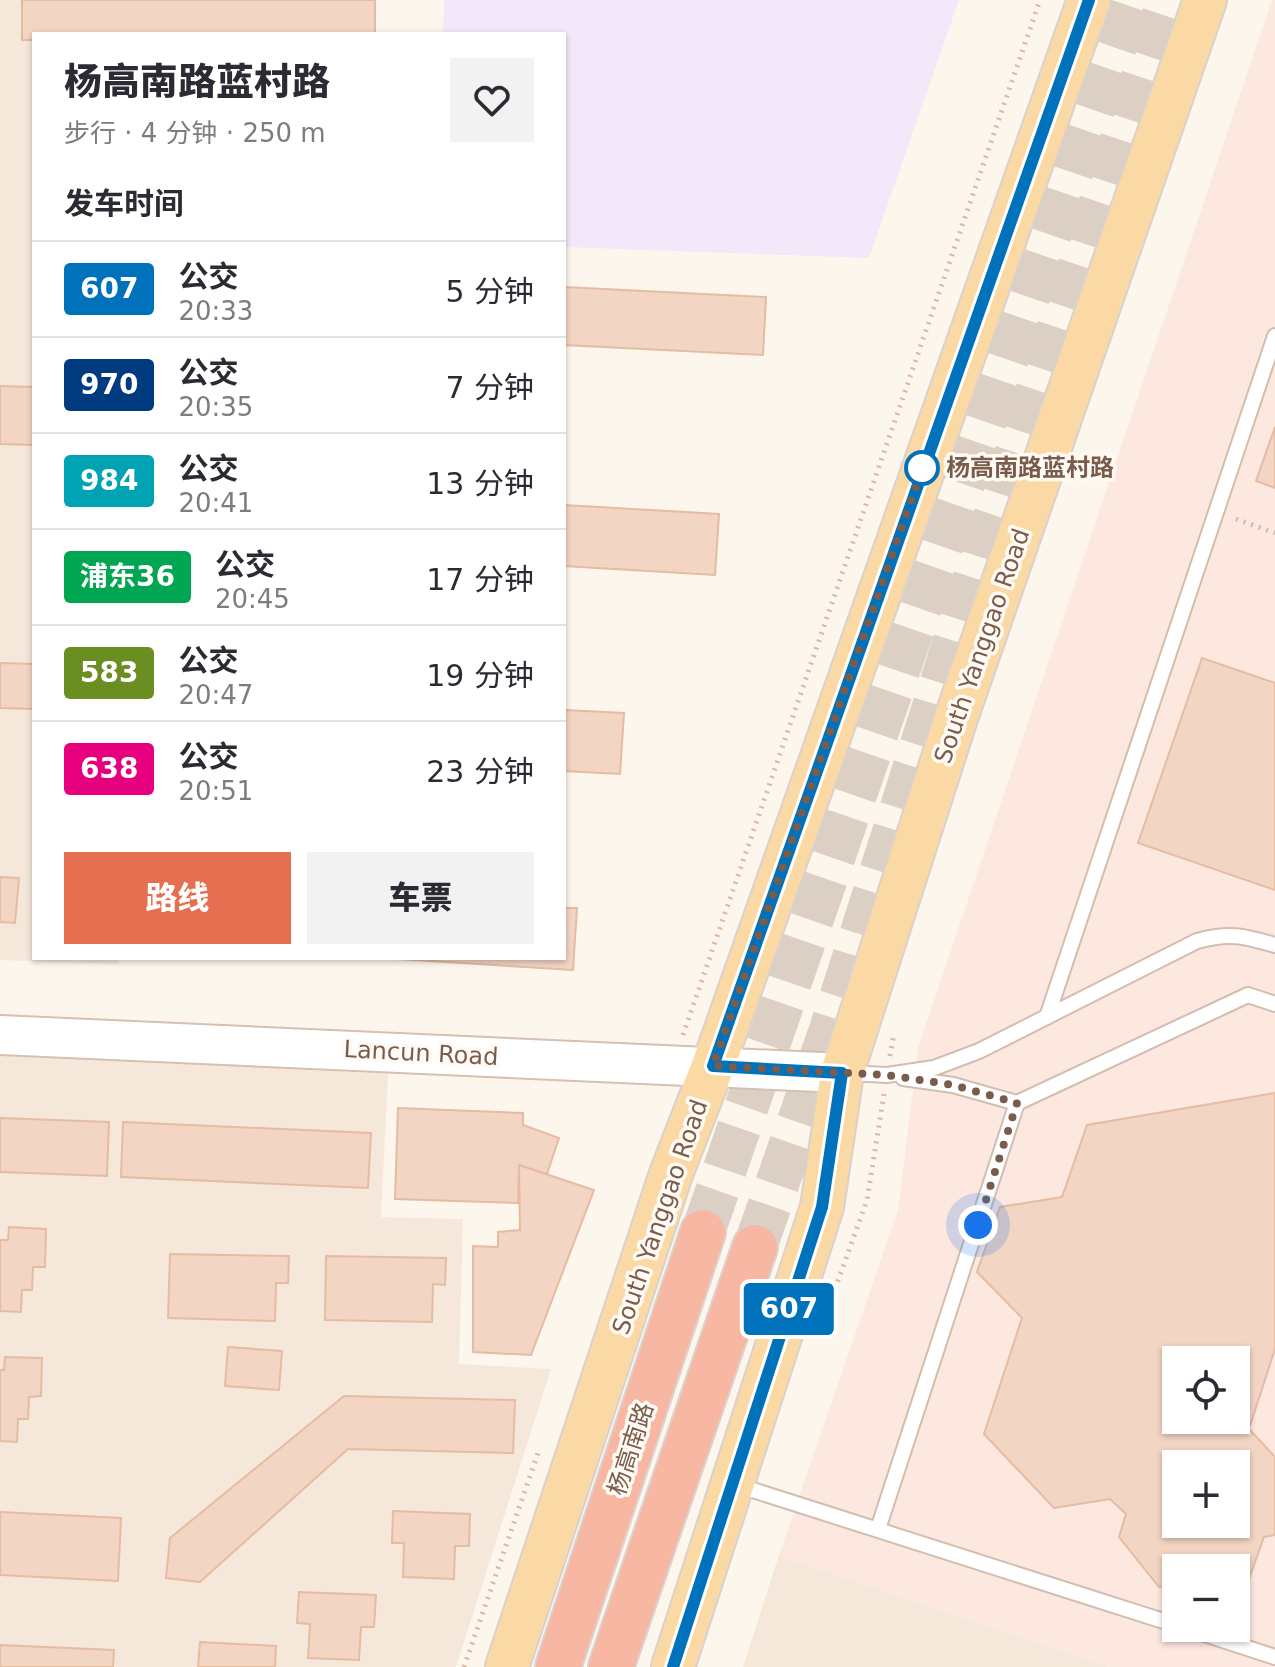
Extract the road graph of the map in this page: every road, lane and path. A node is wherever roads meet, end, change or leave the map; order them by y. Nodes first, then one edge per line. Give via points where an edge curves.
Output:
1 (1040, 0) edge
2 (1089, 0) edge
3 (1205, 0) edge
4 (1275, 336) edge
5 (1216, 512) junction
6 (1275, 533) edge
7 (1275, 945) edge
8 (1275, 1004) edge
9 (1047, 1017) junction
10 (896, 1022) dead end
11 (0, 1035) edge
12 (693, 1066) junction
13 (842, 1073) junction
14 (887, 1075) junction
15 (1017, 1103) junction
16 (703, 1232) tunnel mouth
17 (755, 1247) tunnel mouth
18 (831, 1302) dead end
19 (542, 1441) dead end
20 (733, 1483) junction
21 (878, 1529) junction
22 (1162, 1620) edge
23 (1229, 1642) edge
24 (1275, 1657) edge
25 (464, 1667) edge
26 (507, 1667) edge
27 (558, 1667) edge
28 (611, 1667) edge
29 (673, 1667) edge

1 - 12 path
2 - 12 main road, South Yanggao Road
3 - 13 main road, South Yanggao Road via 956,718
4 - 5 lane
5 - 6 path
5 - 9 lane
7 - 9 lane via 1244,935 1197,941
8 - 15 lane via 1248,995
9 - 14 lane via 945,1064
10 - 14 path
11 - 12 street, Lancun Road
12 - 13 street, Lancun Road
12 - 26 main road, South Yanggao Road via 671,1174
13 - 14 lane
13 - 20 main road, South Yanggao Road via 822,1207
14 - 15 lane via 953,1085
14 - 18 path via 867,1200
15 - 21 lane
16 - 27 highway, 杨高南路
17 - 28 highway
19 - 25 path
20 - 21 lane
20 - 29 main road, South Yanggao Road
21 - 22 lane
23 - 24 lane

